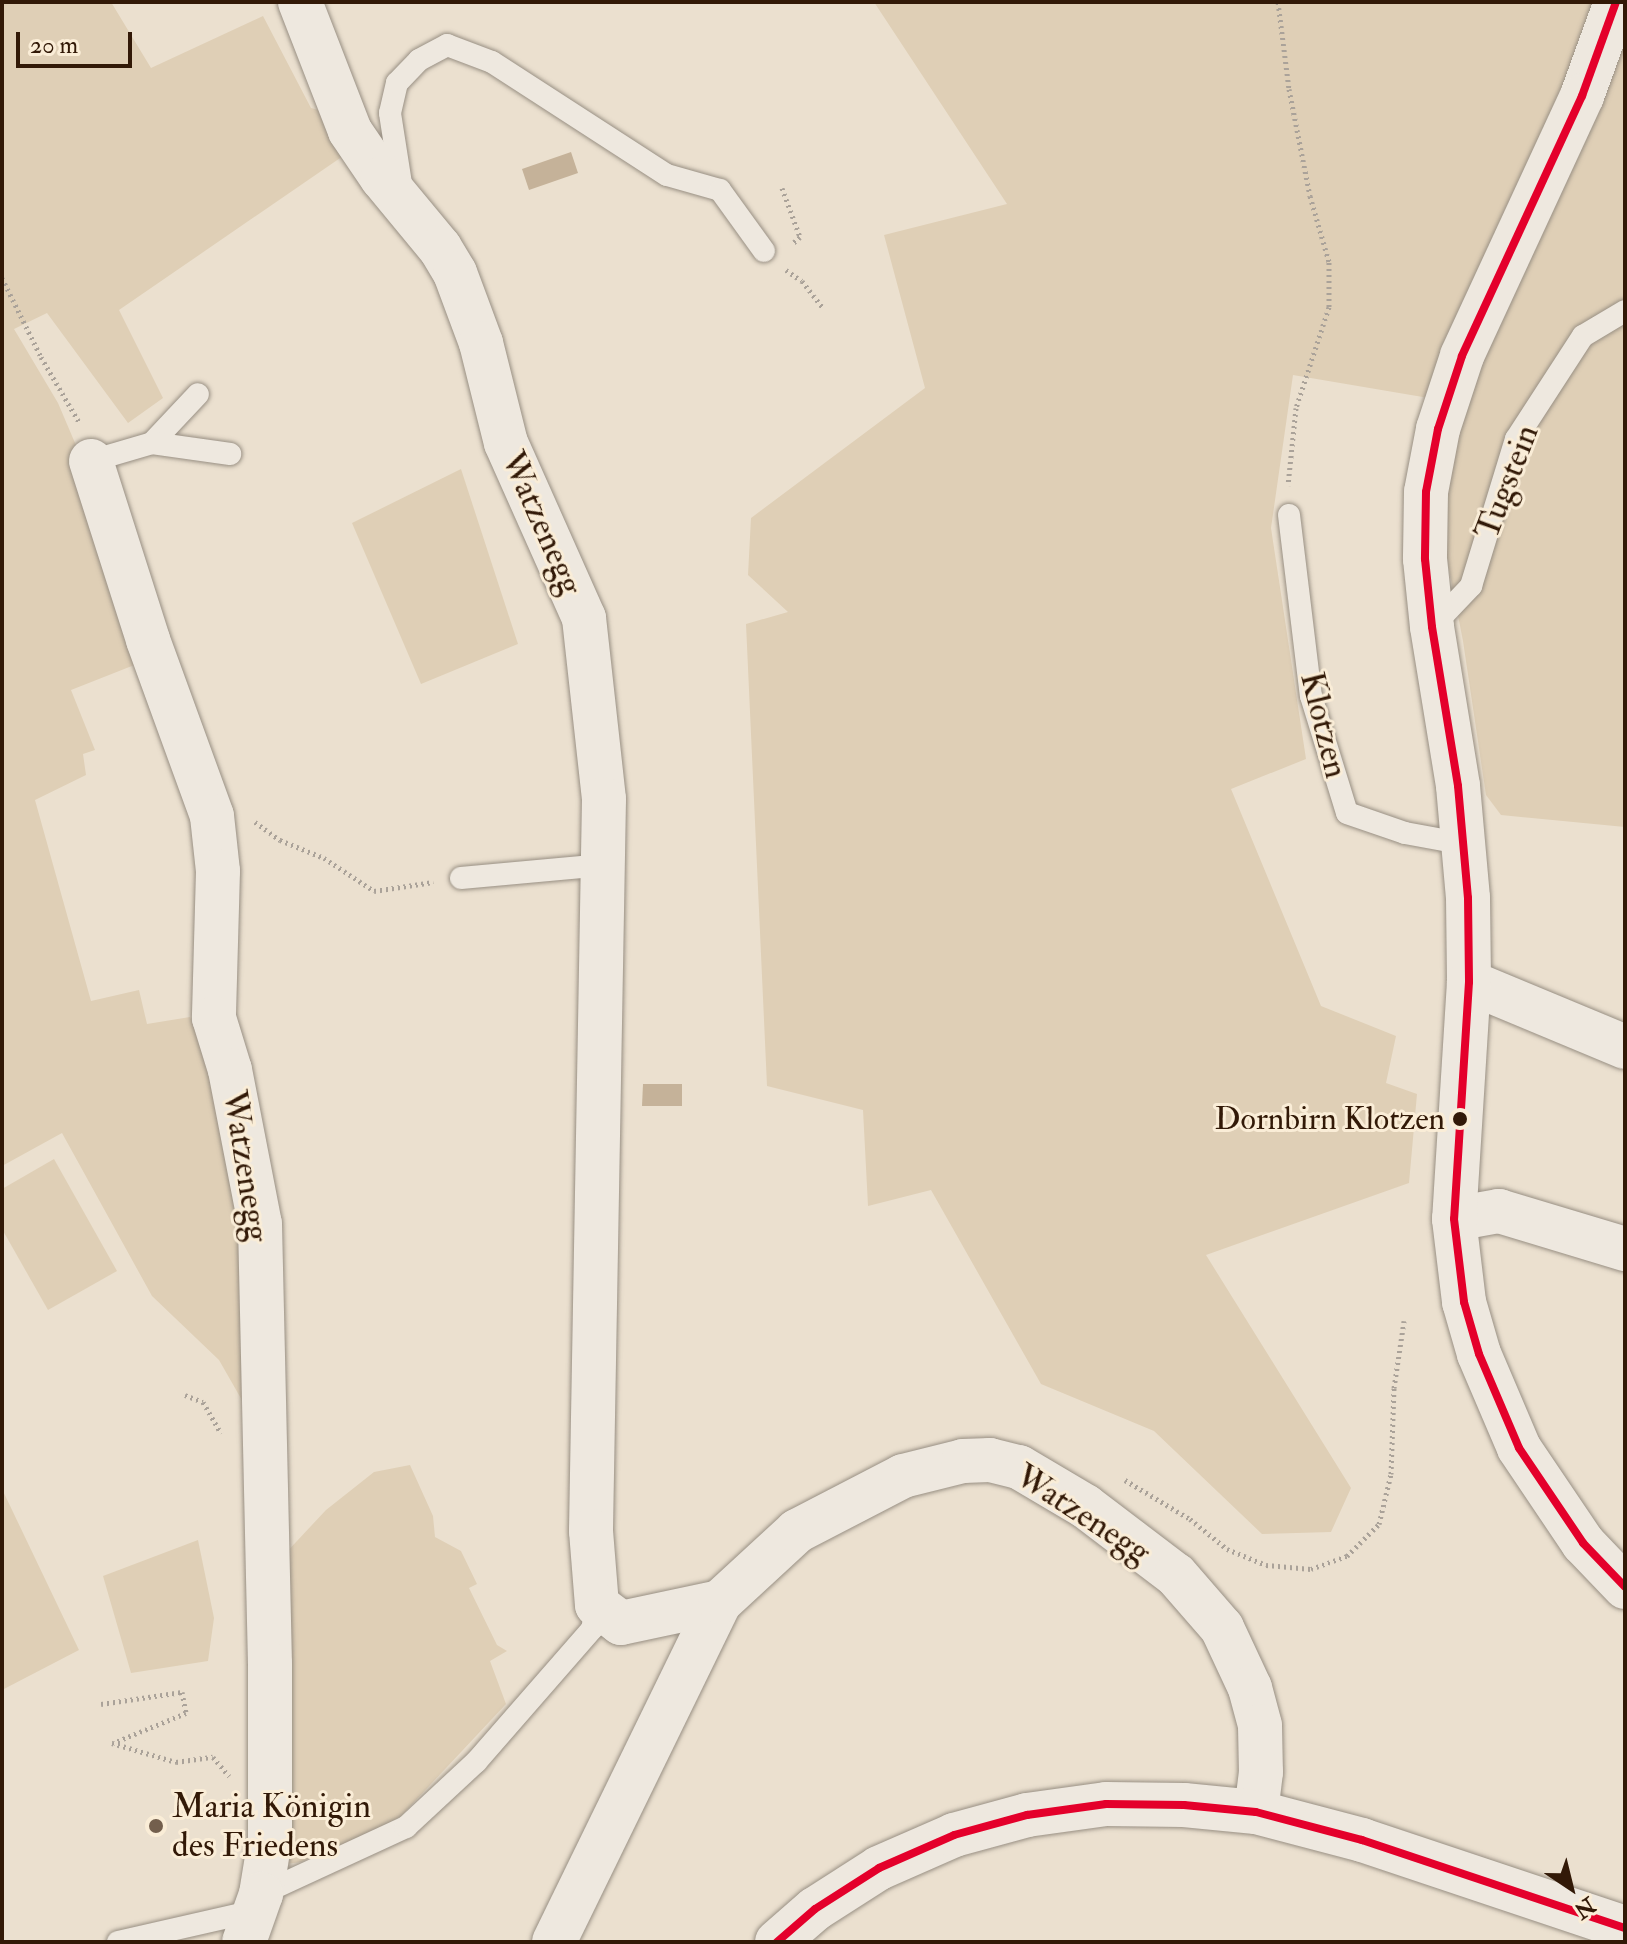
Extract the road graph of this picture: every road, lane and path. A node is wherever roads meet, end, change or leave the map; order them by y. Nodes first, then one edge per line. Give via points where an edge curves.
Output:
1 (300, 2) edge
2 (1278, 2) edge
3 (1616, 2) edge
4 (782, 188) dead end
5 (405, 203) junction
6 (800, 237) dead end
7 (764, 251) joint
8 (2, 278) edge
9 (822, 307) dead end
10 (1625, 311) edge
11 (198, 394) dead end
12 (152, 443) junction
13 (230, 454) dead end
14 (91, 461) junction
15 (1289, 515) joint
16 (1432, 627) junction
17 (243, 813) dead end
18 (1465, 844) junction
19 (603, 865) junction
20 (461, 878) joint
21 (1469, 982) junction
22 (1625, 1047) edge
23 (1454, 1219) junction
24 (1625, 1249) edge
25 (1404, 1321) dead end
26 (185, 1395) dead end
27 (225, 1439) dead end
28 (1113, 1473) dead end
29 (1625, 1587) edge
30 (720, 1602) junction
31 (597, 1605) junction
32 (101, 1704) dead end
33 (231, 1779) dead end
34 (1256, 1812) junction
35 (253, 1916) edge
36 (1625, 1928) edge
37 (159, 1938) edge
38 (118, 1942) edge
39 (554, 1942) edge
40 (777, 1942) edge

1 - 5 street, Watzenegg via 350,131
2 - 15 path via 1289,89 1329,262 1329,307 1296,408 1288,462
3 - 16 street via 1582,96 1462,356 1438,429 1426,492
4 - 6 path
5 - 7 lane, Watzenegg via 390,113 397,83 419,60 447,45 492,62 667,175 720,190
5 - 19 street, Watzenegg via 455,273 481,343 506,443 584,618 604,799
7 - 9 path via 802,281
8 - 14 path via 77,416
10 - 16 lane, Tugstein via 1583,336 1516,439 1471,586
11 - 12 lane
12 - 13 lane
12 - 14 lane
14 - 35 street, Watzenegg via 212,816 218,871 214,1018 230,1070 260,1224 270,1839
15 - 18 lane, Klotzen via 1311,696 1347,813 1405,833
16 - 18 street
17 - 20 path via 280,840 324,858 374,891
18 - 21 street
19 - 20 lane
19 - 31 street, Watzenegg via 591,1531
21 - 22 street
21 - 23 street
23 - 24 street via 1499,1211
23 - 29 street via 1464,1302 1498,1403 1550,1500
25 - 28 path via 1394,1388 1391,1474 1379,1524 1347,1556 1311,1569 1266,1565 1227,1549 1190,1519
26 - 27 path via 203,1402
30 - 31 street via 621,1623
30 - 34 street, Watzenegg via 797,1531 903,1476 963,1461 1019,1467 1085,1506 1176,1575 1222,1628 1250,1688 1260,1726
30 - 39 street, Watzenegg
31 - 35 lane, Watzenegg via 592,1629 476,1762 406,1827
32 - 33 path via 182,1692 186,1713 112,1743 176,1762 213,1757
34 - 36 street via 1362,1840
34 - 40 street via 1106,1804 1027,1815 954,1835 879,1868 815,1909
35 - 37 lane
37 - 38 lane

